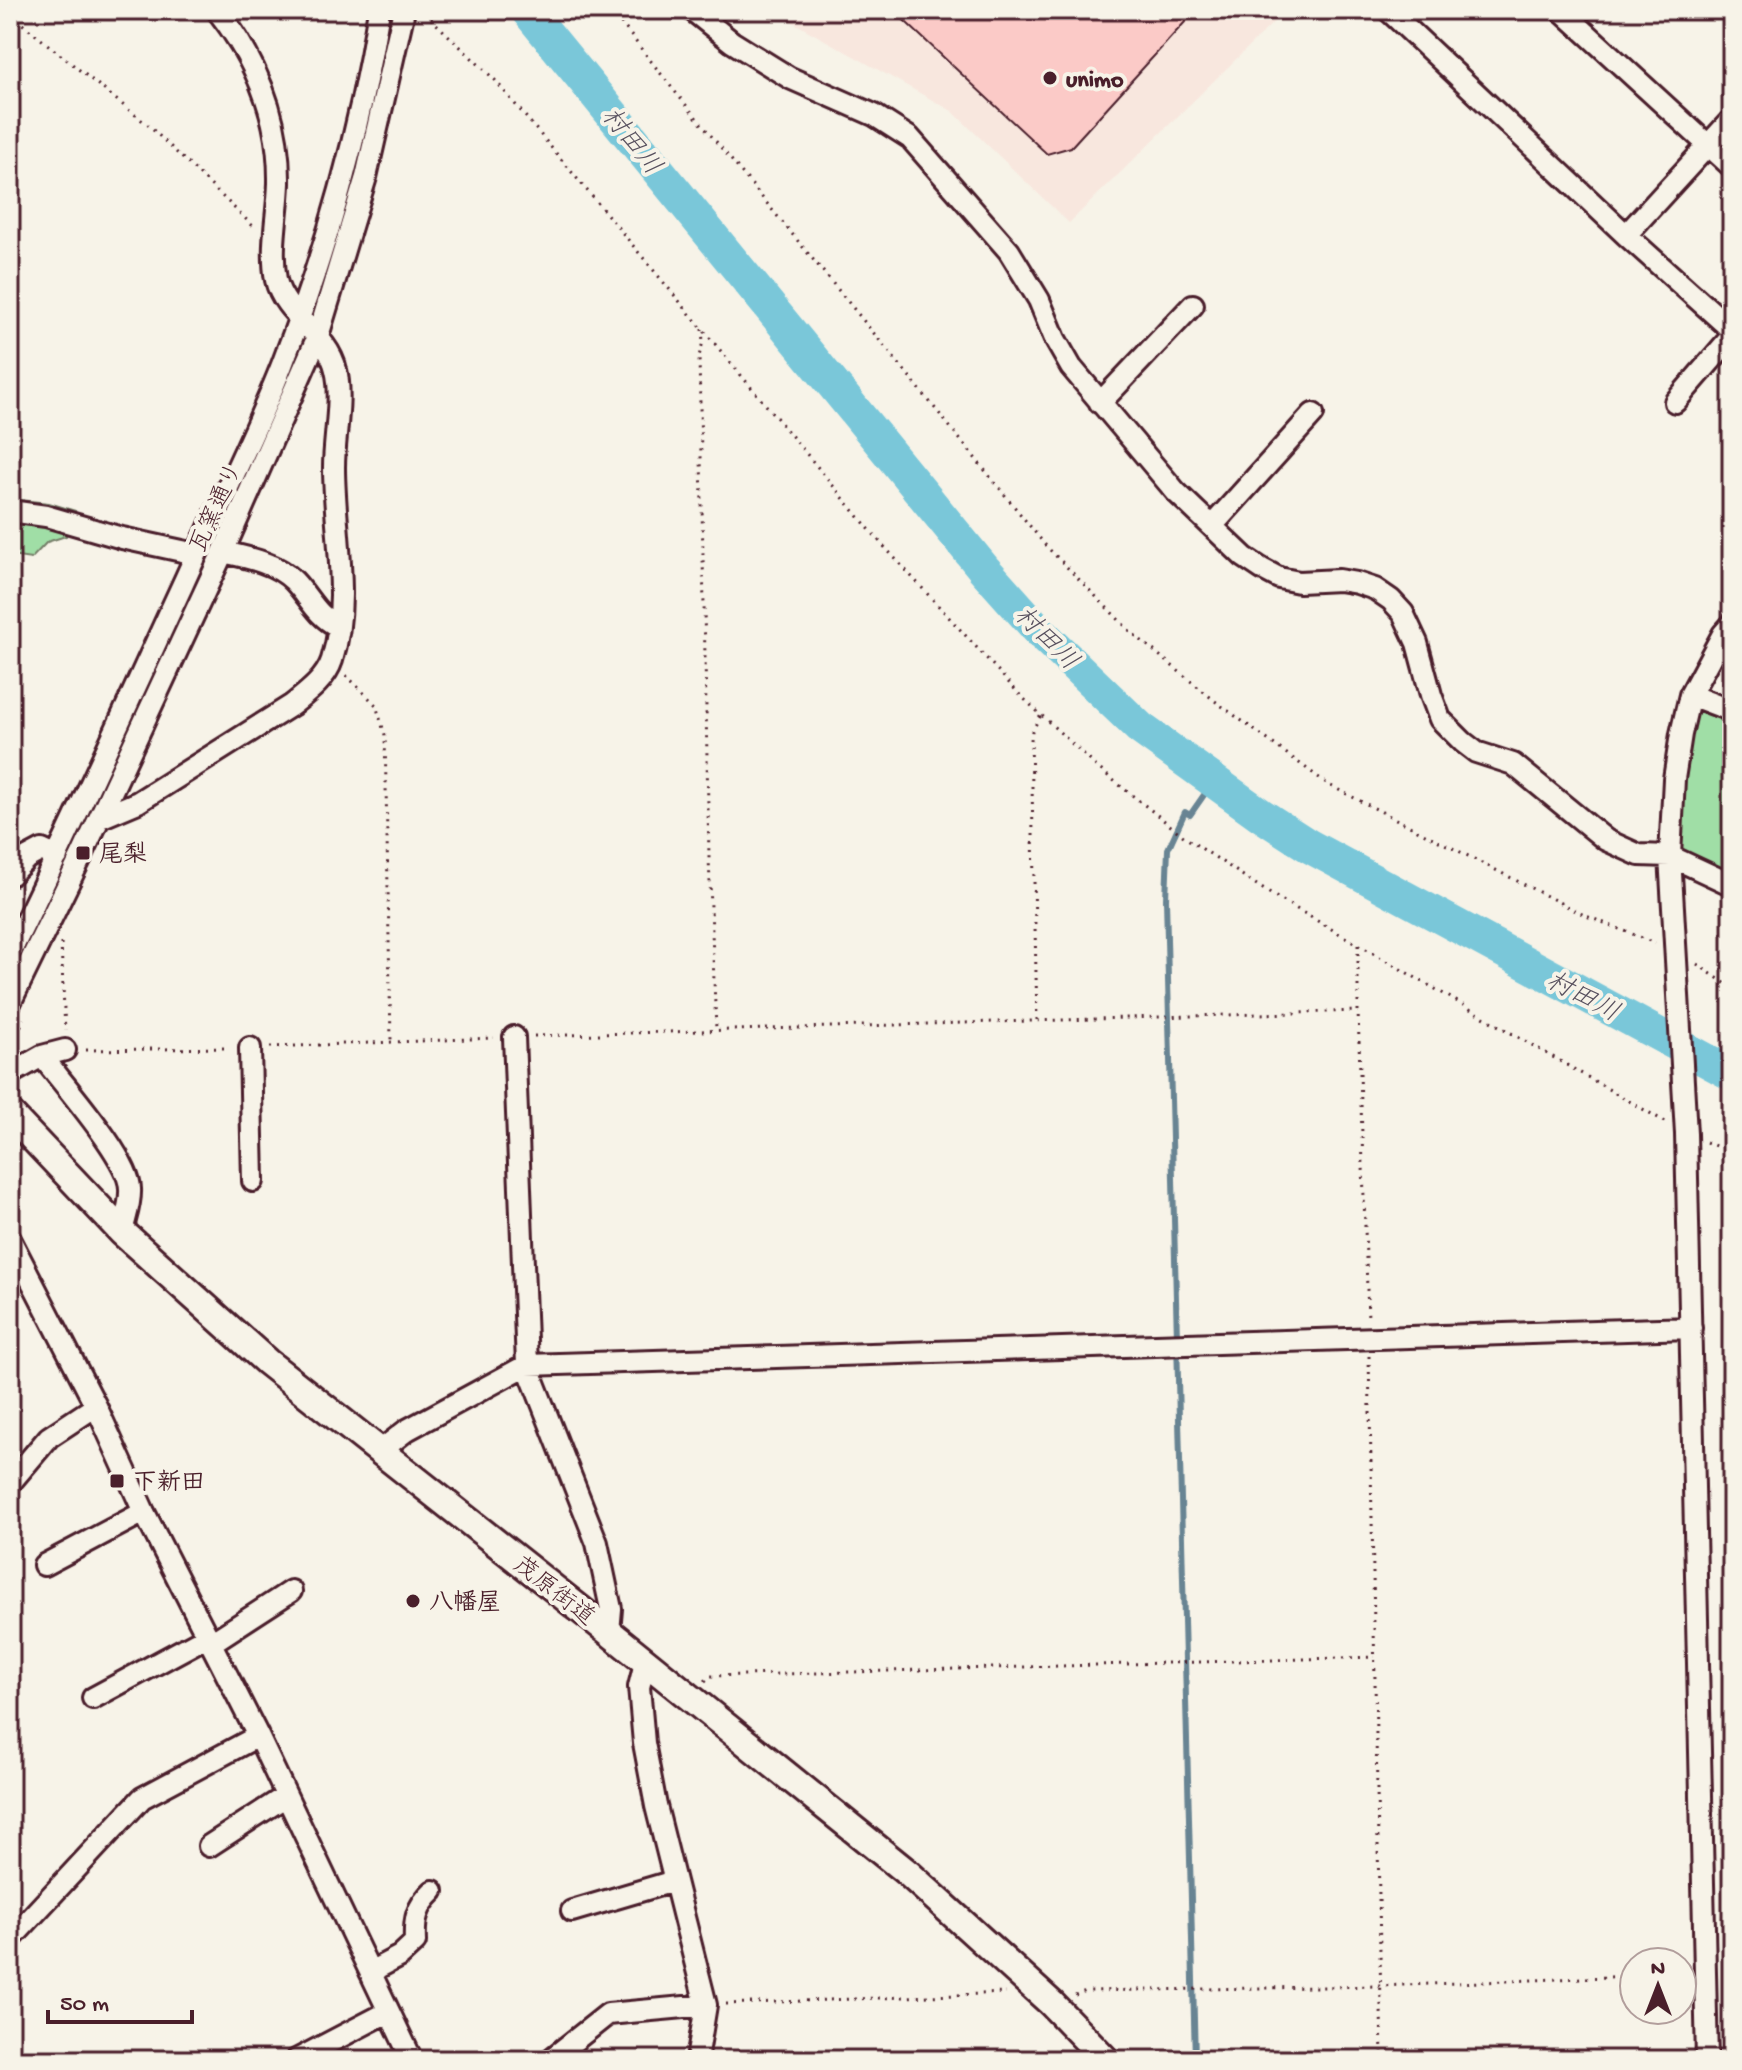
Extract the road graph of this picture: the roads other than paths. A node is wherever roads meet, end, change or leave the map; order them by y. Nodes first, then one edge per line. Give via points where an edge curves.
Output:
1 (217, 10) edge
2 (379, 10) edge
3 (404, 10) edge
4 (692, 10) edge
5 (1388, 10) edge
6 (1561, 10) edge
7 (1732, 119) edge
8 (1708, 145) junction
9 (1732, 167) edge
10 (1626, 235) junction
11 (1193, 305) dead end
12 (300, 317) junction
13 (1732, 333) edge
14 (318, 336) junction
15 (1675, 402) dead end
16 (1100, 403) junction
17 (1313, 414) dead end
18 (10, 511) edge
19 (1213, 525) junction
20 (223, 552) junction
21 (196, 554) junction
22 (1732, 624) edge
23 (337, 626) junction
24 (1690, 695) junction
25 (1732, 711) edge
26 (100, 818) junction
27 (1670, 856) junction
28 (57, 857) junction
29 (10, 875) edge
30 (1732, 885) edge
31 (10, 953) edge
32 (10, 1003) edge
33 (514, 1037) road end
34 (250, 1048) road end
35 (65, 1050) road end
36 (42, 1056) junction
37 (10, 1074) edge
38 (10, 1114) edge
39 (253, 1181) dead end
40 (122, 1232) junction
41 (10, 1239) edge
42 (1691, 1328) junction
43 (527, 1365) junction
44 (96, 1406) junction
45 (380, 1451) junction
46 (10, 1483) edge
47 (144, 1512) junction
48 (44, 1565) dead end
49 (291, 1591) dead end
50 (609, 1632) junction
51 (209, 1639) junction
52 (645, 1663) junction
53 (93, 1698) dead end
54 (258, 1736) junction
55 (286, 1796) junction
56 (209, 1846) dead end
57 (674, 1881) junction
58 (433, 1891) dead end
59 (572, 1911) dead end
60 (10, 1940) edge
61 (370, 1972) junction
62 (706, 2005) junction
63 (388, 2012) junction
64 (296, 2060) edge
65 (412, 2060) edge
66 (550, 2060) edge
67 (697, 2060) edge
68 (1106, 2060) edge
69 (1707, 2060) edge

1 - 12 street via 255,67 277,134 273,262 277,285
2 - 12 street, 瓦窯通り via 351,154
3 - 14 street, 瓦窯通り via 366,177
4 - 16 street via 790,78 874,115 910,138 1009,251 1063,353
5 - 10 street
6 - 8 street
7 - 8 street
8 - 9 street
8 - 10 street
10 - 13 street
11 - 16 street
12 - 14 street
12 - 21 street, 瓦窯通り
13 - 15 street
14 - 20 street, 瓦窯通り
14 - 23 street via 338,381
16 - 19 street via 1176,492
17 - 19 street
18 - 21 street
19 - 27 street via 1244,557 1279,578 1357,583 1391,600 1412,628 1440,719 1451,731 1476,752 1513,764 1606,840 1639,855
20 - 23 street via 249,557 290,577 324,619
20 - 26 street, 瓦窯通り
21 - 28 street, 瓦窯通り
22 - 24 street
23 - 26 street via 331,665 314,688 138,802
24 - 25 street
24 - 27 street via 1674,779
26 - 32 street, 瓦窯通り
27 - 30 street
27 - 42 street
28 - 29 street via 42,850
28 - 31 street, 瓦窯通り
33 - 43 street
34 - 39 street
35 - 36 street
36 - 37 street
36 - 40 street via 126,1170 131,1187
38 - 40 main road, 茂原街道
40 - 45 main road, 茂原街道 via 267,1362
41 - 44 street
42 - 43 street
42 - 69 street
43 - 45 street via 407,1430
43 - 50 street via 597,1543 611,1609
44 - 46 street via 49,1437
44 - 47 street
45 - 50 main road, 茂原街道
47 - 48 street
47 - 51 street
49 - 51 street
50 - 52 main road, 茂原街道
51 - 53 street
51 - 54 street
52 - 57 street via 639,1687 644,1743
52 - 68 main road, 茂原街道 via 909,1874
54 - 55 street
54 - 60 street via 142,1798
55 - 56 street
55 - 61 street
57 - 59 street
57 - 62 street
58 - 61 street via 414,1919 415,1942
61 - 63 street
62 - 66 street via 608,2014
62 - 67 street
63 - 64 street
63 - 65 street

